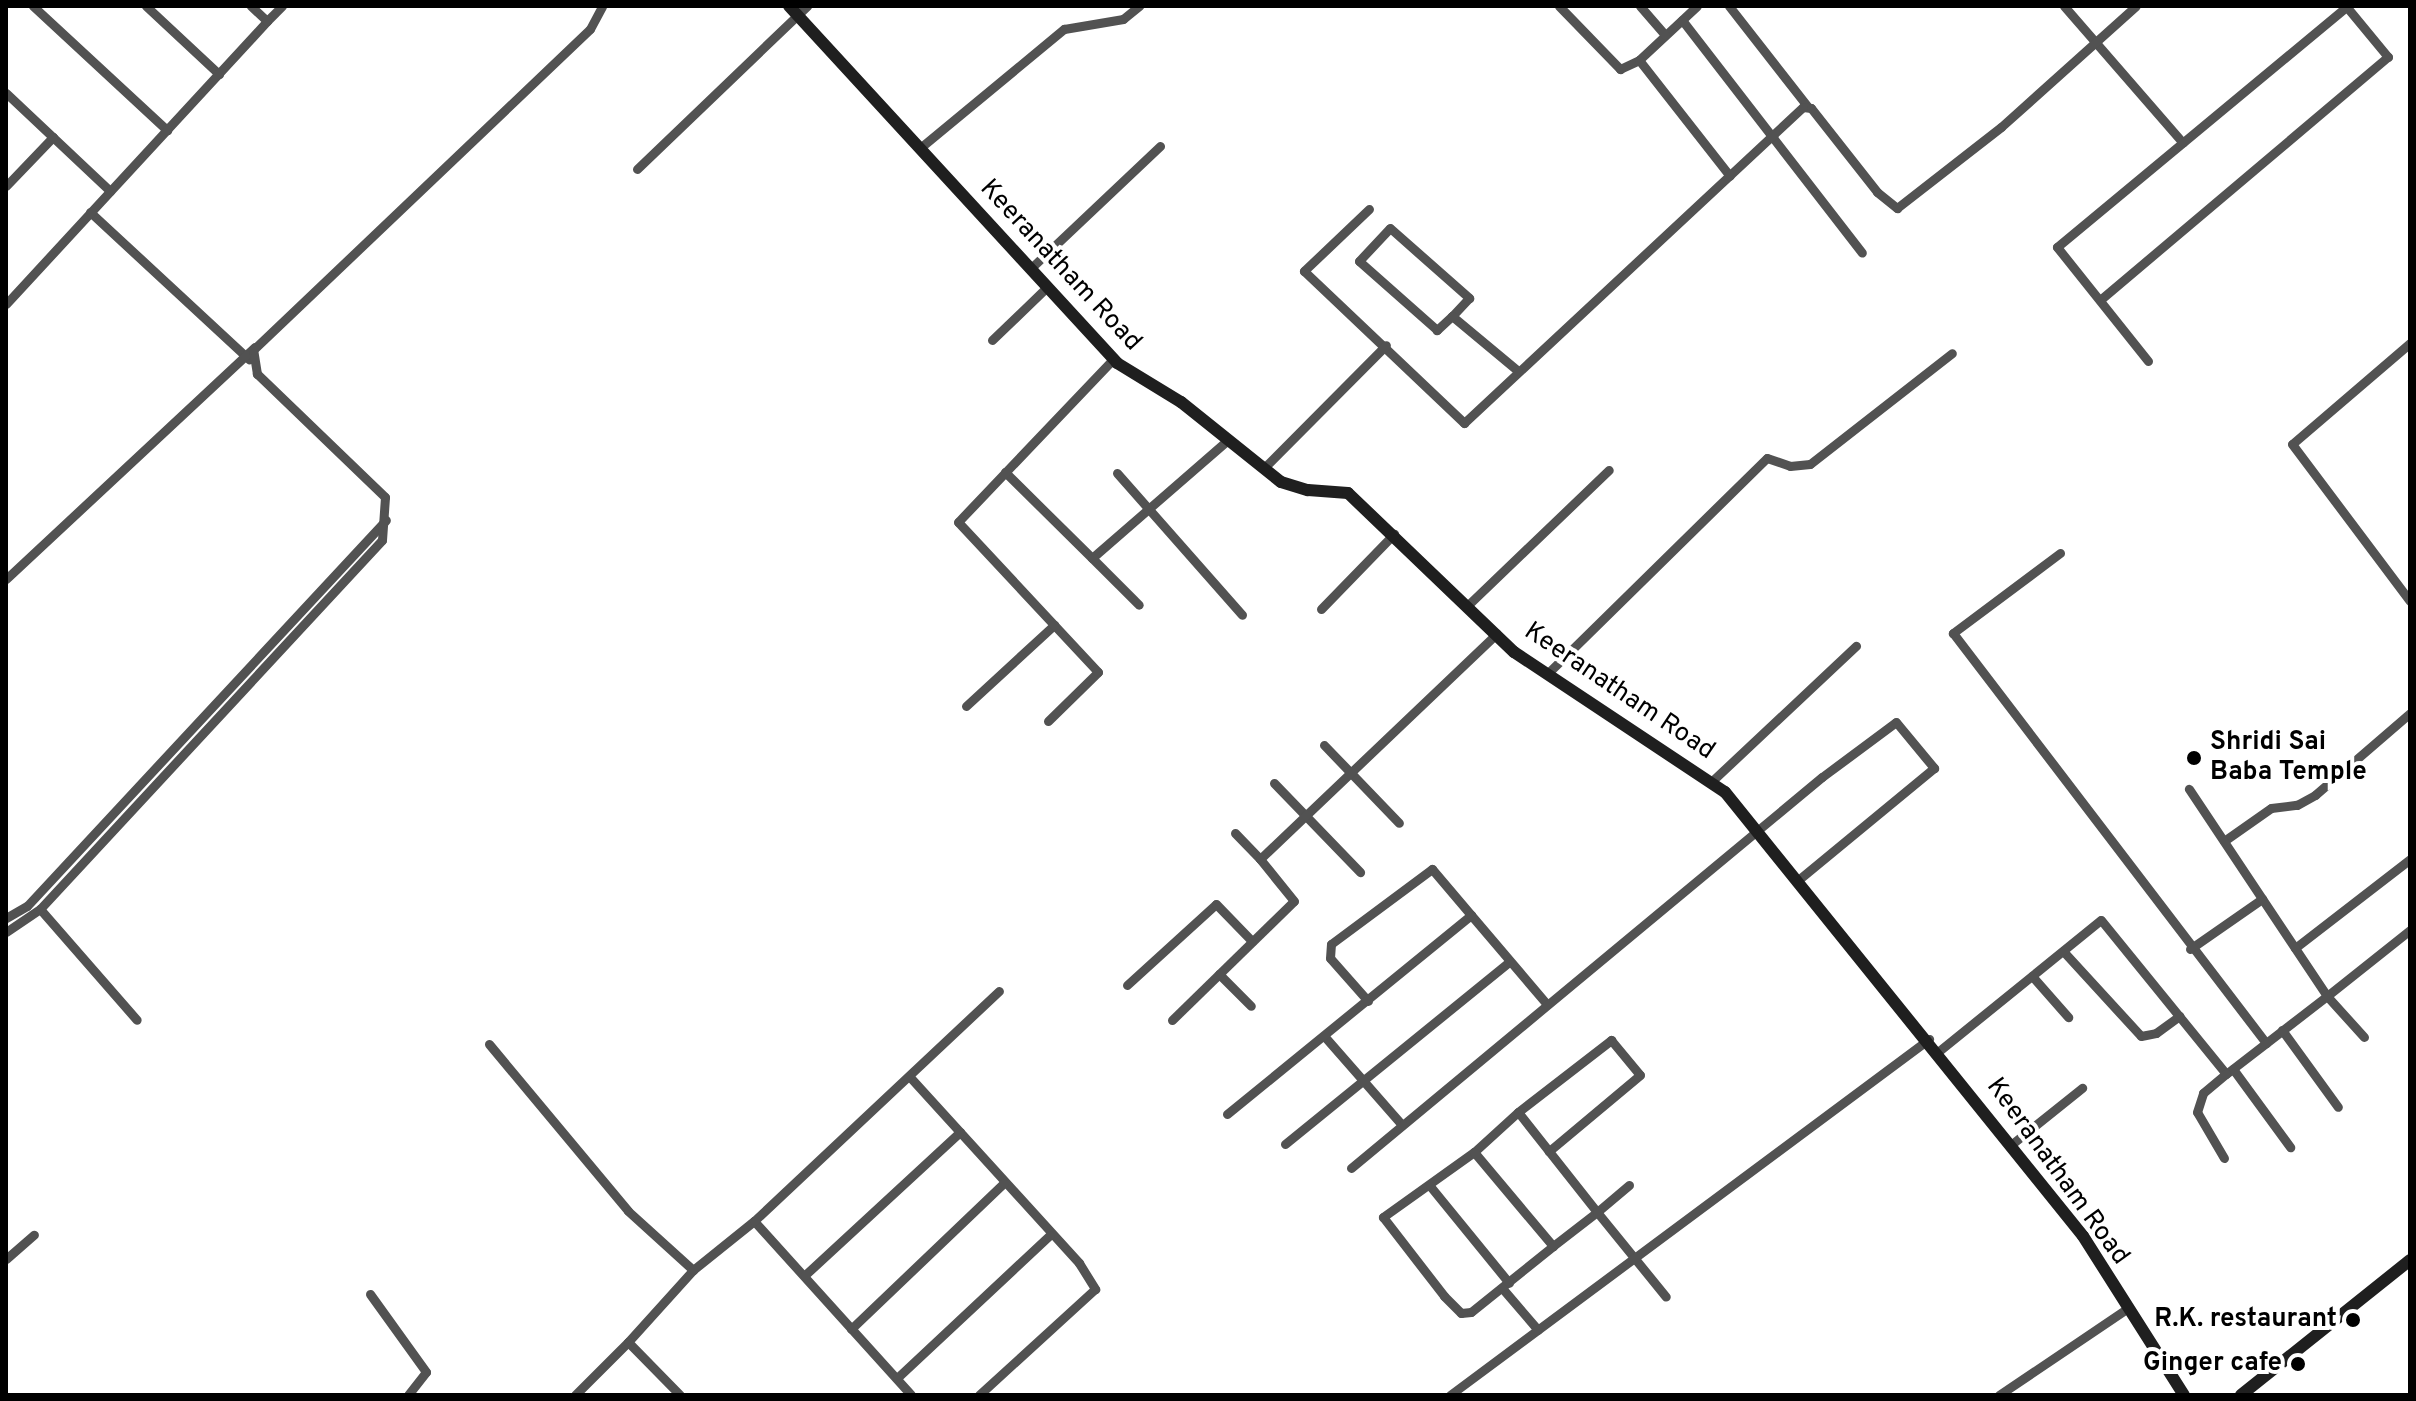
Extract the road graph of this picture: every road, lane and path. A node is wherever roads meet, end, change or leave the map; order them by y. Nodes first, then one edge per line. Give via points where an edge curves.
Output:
1 (33, 6) edge
2 (146, 6) edge
3 (251, 6) edge
4 (282, 6) edge
5 (602, 6) edge
6 (1139, 6) edge
7 (1559, 6) edge
8 (1640, 6) edge
9 (1697, 6) edge
10 (1729, 6) edge
11 (2064, 6) edge
12 (2136, 6) edge
13 (2346, 6) edge
14 (798, 9) edge
15 (1682, 20) junction
16 (267, 21) junction
17 (1665, 35) junction
18 (2095, 43) junction
19 (1639, 60) junction
20 (219, 74) junction
21 (6, 93) edge
22 (1807, 106) junction
23 (167, 130) junction
24 (1771, 133) junction
25 (53, 137) junction
26 (2183, 143) junction
27 (1160, 146) dead end
28 (920, 148) junction
29 (637, 169) dead end
30 (1730, 176) junction
31 (6, 186) edge
32 (110, 191) junction
33 (1369, 209) dead end
34 (90, 212) junction
35 (1862, 253) dead end
36 (1030, 269) junction
37 (1047, 287) junction
38 (2100, 300) junction
39 (6, 304) edge
40 (1452, 316) junction
41 (992, 340) dead end
42 (2410, 343) edge
43 (1386, 345) junction
44 (1952, 353) dead end
45 (249, 359) junction
46 (1113, 359) junction
47 (2148, 361) dead end
48 (1518, 371) junction
49 (1229, 439) junction
50 (1264, 468) junction
51 (1609, 470) dead end
52 (1005, 472) junction
53 (1117, 473) dead end
54 (1149, 508) junction
55 (386, 520) junction
56 (1394, 534) junction
57 (2060, 553) dead end
58 (1092, 558) junction
59 (6, 579) edge
60 (2410, 601) edge
61 (1139, 605) dead end
62 (1468, 605) junction
63 (1321, 609) dead end
64 (1242, 615) dead end
65 (1054, 625) junction
66 (1497, 633) junction
67 (1856, 646) dead end
68 (1547, 674) junction
69 (966, 706) dead end
70 (2410, 713) edge
71 (1048, 721) dead end
72 (1324, 745) dead end
73 (1348, 771) junction
74 (1711, 782) junction
75 (1274, 783) dead end
76 (2189, 789) dead end
77 (1304, 815) junction
78 (1399, 823) dead end
79 (1760, 830) junction
80 (1235, 833) dead end
81 (2224, 841) junction
82 (1260, 859) junction
83 (2410, 859) edge
84 (1360, 872) dead end
85 (1798, 880) junction
86 (2262, 899) junction
87 (40, 909) junction
88 (1471, 915) junction
89 (6, 918) edge
90 (2410, 930) edge
91 (6, 932) edge
92 (1252, 941) junction
93 (2295, 948) junction
94 (2190, 949) junction
95 (2063, 951) junction
96 (1509, 962) junction
97 (1219, 974) junction
98 (2032, 976) junction
99 (1127, 985) dead end
100 (999, 991) dead end
101 (2327, 996) junction
102 (1368, 1001) junction
103 (1546, 1003) junction
104 (1251, 1006) dead end
105 (2179, 1016) junction
106 (2068, 1017) dead end
107 (137, 1020) dead end
108 (1172, 1020) dead end
109 (2282, 1030) junction
110 (1325, 1037) junction
111 (2364, 1037) dead end
112 (1929, 1039) junction
113 (2266, 1043) junction
114 (489, 1044) dead end
115 (1939, 1051) junction
116 (2230, 1071) junction
117 (909, 1076) junction
118 (1365, 1082) junction
119 (2082, 1088) dead end
120 (2338, 1107) dead end
121 (1518, 1112) junction
122 (1227, 1114) dead end
123 (1402, 1125) junction
124 (960, 1132) junction
125 (1285, 1144) dead end
126 (2012, 1144) junction
127 (2290, 1147) dead end
128 (1549, 1151) junction
129 (1474, 1152) junction
130 (2224, 1158) dead end
131 (1351, 1168) dead end
132 (1004, 1183) junction
133 (1629, 1185) dead end
134 (1430, 1186) junction
135 (1597, 1212) junction
136 (754, 1221) junction
137 (34, 1235) dead end
138 (1050, 1235) junction
139 (1553, 1246) junction
140 (1635, 1258) junction
141 (6, 1259) edge
142 (2410, 1260) edge
143 (693, 1270) junction
144 (805, 1275) junction
145 (1506, 1285) junction
146 (370, 1294) dead end
147 (1666, 1297) dead end
148 (2128, 1308) junction
149 (851, 1329) junction
150 (1538, 1330) junction
151 (628, 1342) junction
152 (897, 1378) junction
153 (408, 1395) edge
154 (575, 1395) edge
155 (680, 1395) edge
156 (911, 1395) edge
157 (979, 1395) edge
158 (1450, 1395) edge
159 (1999, 1395) edge
160 (2184, 1395) edge
161 (2241, 1395) edge

1 - 23 street
2 - 20 street
3 - 16 street
4 - 16 street
5 - 45 street via 590,29 257,344
6 - 28 street via 1123,19 1064,29
7 - 19 street via 1620,69
8 - 17 street
9 - 15 street
10 - 22 street
11 - 18 street
12 - 18 street
13 - 26 street
13 - 38 street via 2388,57
14 - 28 street, Keeranatham Road
14 - 29 street
15 - 17 street
15 - 24 street
16 - 20 street
17 - 19 street
18 - 22 street via 1897,208 1877,192
18 - 26 street
19 - 30 street
20 - 23 street
21 - 25 street
22 - 24 street
23 - 32 street
24 - 30 street
24 - 35 street
25 - 31 street
25 - 32 street
26 - 38 street via 2057,247
27 - 36 street
28 - 36 street, Keeranatham Road
30 - 48 street
32 - 34 street
33 - 43 street via 1304,271
34 - 39 street
34 - 45 street
36 - 37 street, Keeranatham Road
37 - 41 street
37 - 46 street, Keeranatham Road
38 - 47 street
40 - 40 street via 1469,298 1390,228 1359,261 1437,330
40 - 48 street
42 - 60 street via 2292,444
43 - 48 street via 1464,423
43 - 50 street
44 - 68 street via 1810,464 1790,466 1767,458
45 - 55 street via 257,374 378,487 385,497
45 - 59 street
46 - 49 street, Keeranatham Road
46 - 52 street
49 - 50 street, Keeranatham Road
49 - 54 street
50 - 56 street, Keeranatham Road via 1281,482 1348,493
51 - 62 street
52 - 58 street
52 - 65 street via 958,522
53 - 54 street
54 - 58 street
54 - 64 street
55 - 87 street via 373,554
55 - 89 street via 27,906
56 - 62 street, Keeranatham Road
56 - 63 street
57 - 94 street via 1953,633
58 - 61 street
62 - 66 street, Keeranatham Road
65 - 69 street
65 - 71 street via 1098,672
66 - 68 street, Keeranatham Road
66 - 73 street
67 - 74 street
68 - 74 street, Keeranatham Road
70 - 81 street via 2315,795 2297,805 2271,808
72 - 73 street
73 - 77 street
73 - 78 street
74 - 79 street, Keeranatham Road
75 - 77 street
76 - 81 street
77 - 82 street
77 - 84 street
79 - 85 street, Keeranatham Road
79 - 85 street via 1896,722 1934,768
79 - 103 street
80 - 82 street
81 - 86 street
82 - 92 street via 1294,897
83 - 93 street
85 - 112 street, Keeranatham Road
86 - 93 street
86 - 94 street
87 - 91 street
87 - 107 street
88 - 96 street
88 - 102 street
88 - 102 street via 1432,869 1331,944 1330,958
90 - 101 street
92 - 97 street
92 - 99 street via 1216,904
93 - 101 street
94 - 113 street
95 - 98 street
95 - 105 street via 2141,1036 2156,1033
95 - 105 street via 2101,920
96 - 103 street
96 - 118 street
97 - 104 street
97 - 108 street
98 - 106 street
98 - 115 street
100 - 117 street
101 - 109 street
101 - 111 street
102 - 110 street
103 - 123 street
105 - 116 street
109 - 113 street
109 - 120 street
110 - 118 street
110 - 122 street
112 - 115 street, Keeranatham Road
112 - 140 street
113 - 116 street
114 - 143 street via 628,1211
115 - 126 street, Keeranatham Road
116 - 127 street
116 - 130 street via 2203,1093 2197,1112
117 - 124 street
117 - 136 street
118 - 123 street
118 - 125 street
119 - 126 street
121 - 128 street
121 - 128 street via 1611,1040 1640,1075
121 - 129 street
123 - 131 street
124 - 132 street
124 - 144 street
126 - 148 street, Keeranatham Road via 2083,1236
128 - 135 street
129 - 134 street
129 - 139 street
132 - 138 street
132 - 149 street
133 - 135 street
134 - 145 street
134 - 145 street via 1383,1217 1397,1237 1461,1313 1471,1312
135 - 139 street
135 - 140 street
136 - 143 street
136 - 144 street
137 - 141 street
138 - 152 street
138 - 157 street via 1095,1289
139 - 145 street
140 - 147 street
140 - 150 street
142 - 161 street
143 - 151 street
144 - 149 street
145 - 150 street
146 - 153 street via 426,1372
148 - 159 street
148 - 160 street, Keeranatham Road
149 - 152 street
150 - 158 street
151 - 154 street
151 - 155 street
152 - 156 street

